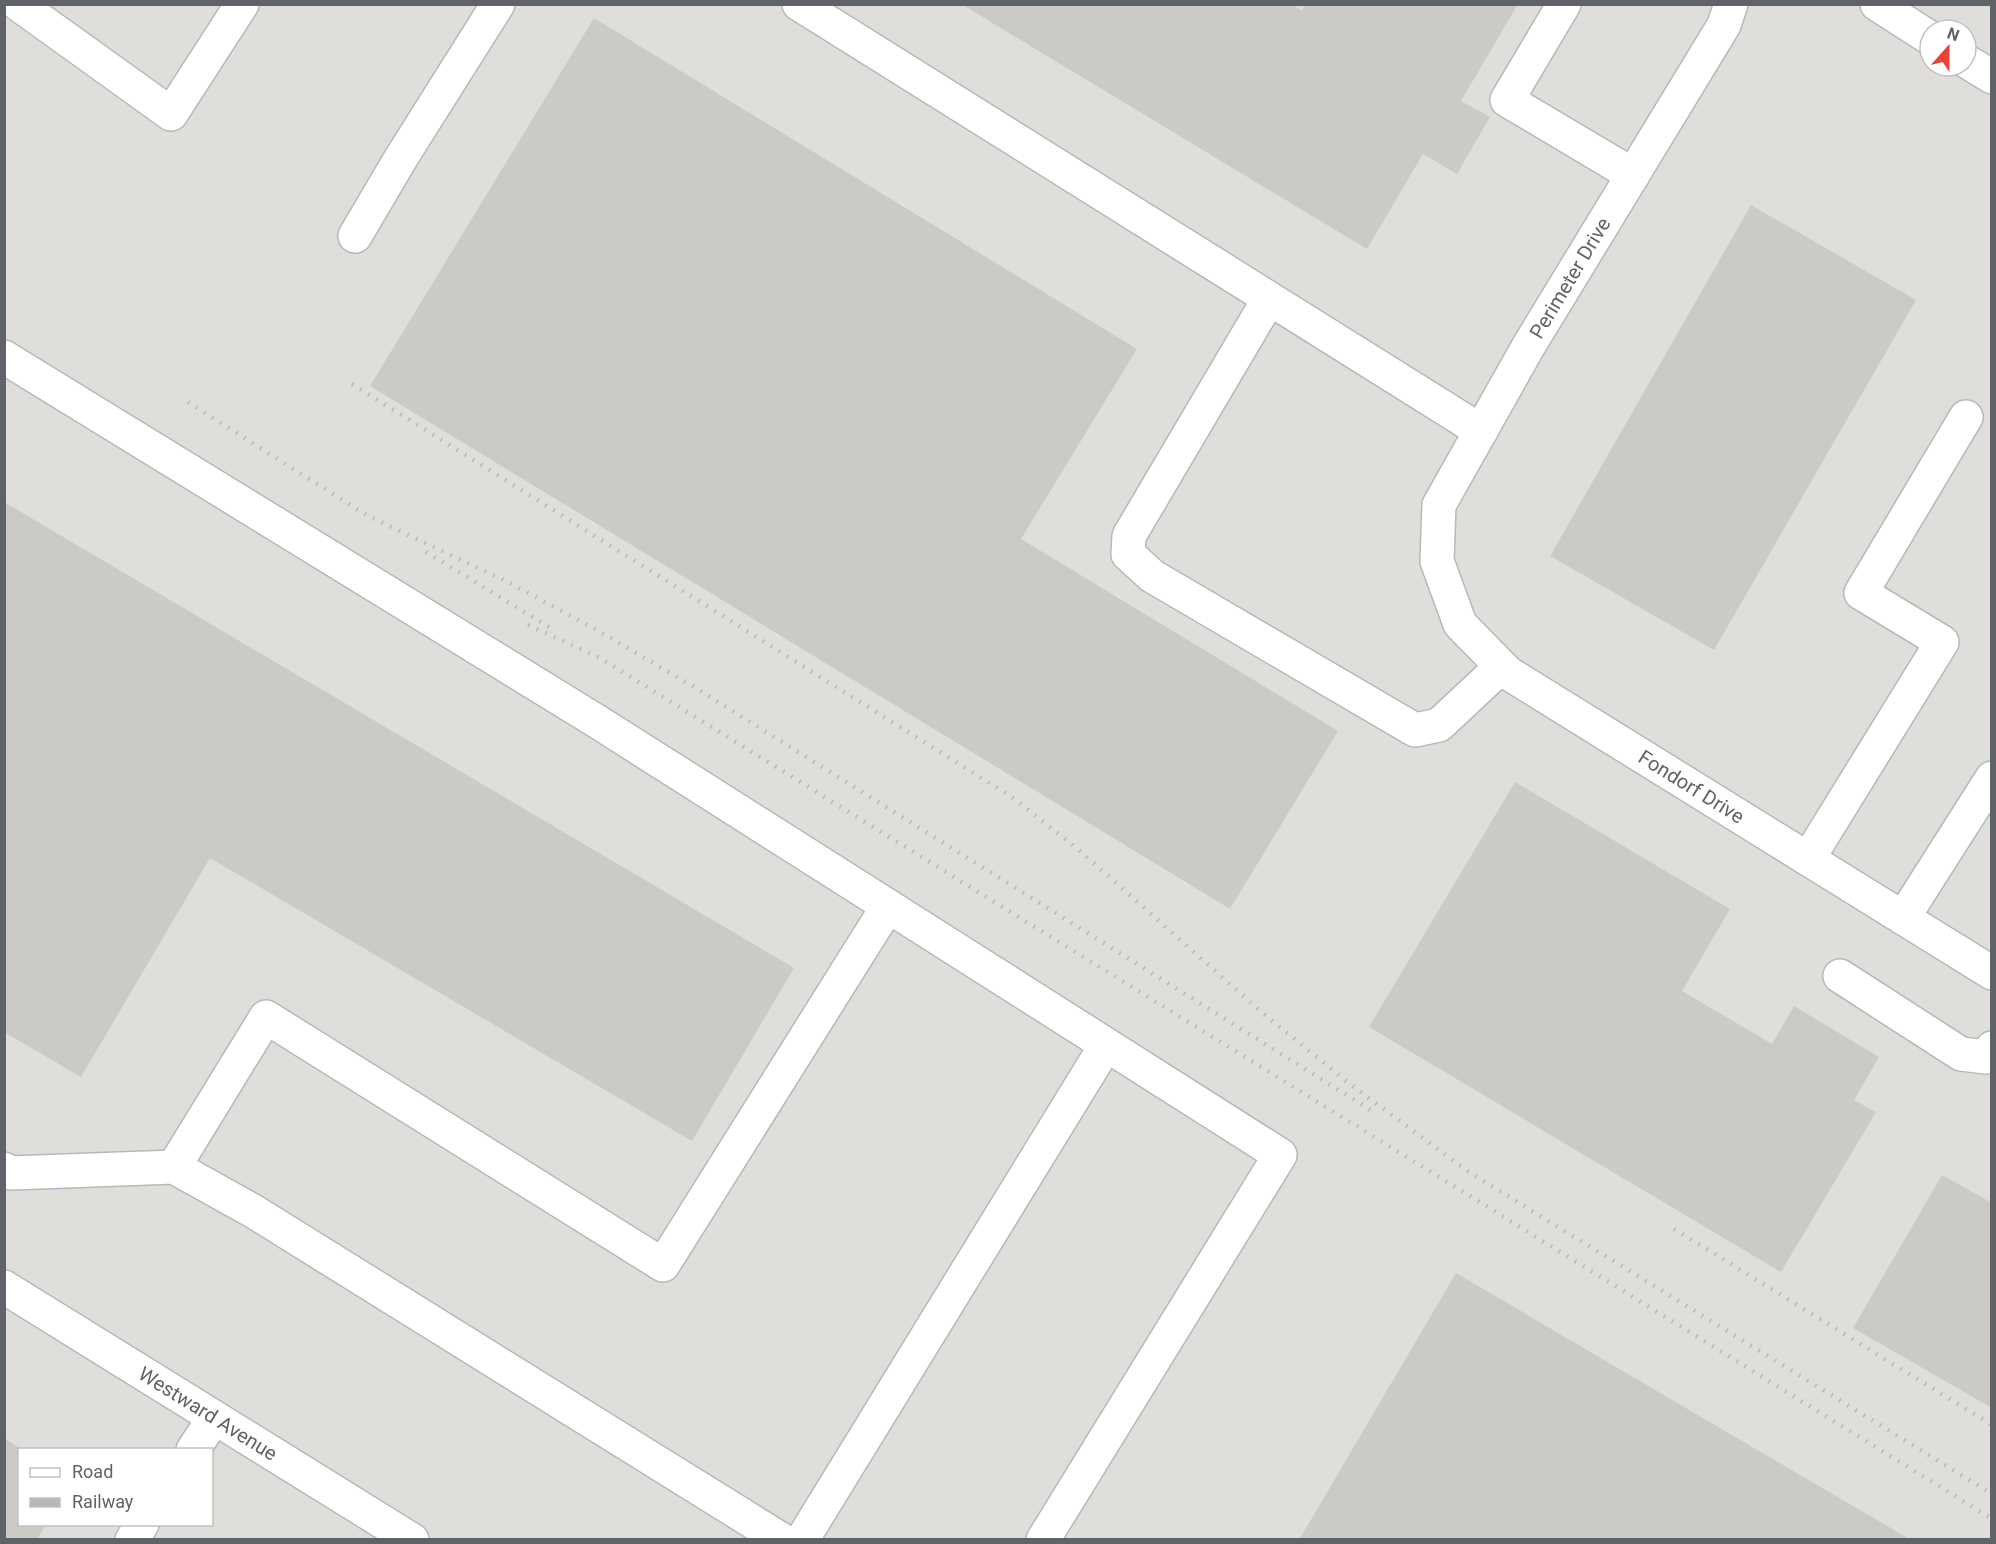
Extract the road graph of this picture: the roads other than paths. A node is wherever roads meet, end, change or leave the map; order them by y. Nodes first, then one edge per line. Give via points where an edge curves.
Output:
1 (18, 4) edge
2 (242, 4) edge
3 (498, 4) edge
4 (799, 4) edge
5 (1564, 4) edge
6 (1731, 4) edge
7 (1877, 4) edge
8 (1918, 30) edge
9 (1978, 68) edge
10 (1992, 77) edge
11 (1633, 175) junction
12 (355, 236) dead end
13 (1269, 298) junction
14 (4, 357) edge
15 (1966, 417) dead end
16 (1480, 431) junction
17 (1437, 561) joint
18 (1501, 667) junction
19 (1992, 778) edge
20 (1808, 859) junction
21 (888, 906) junction
22 (1903, 918) junction
23 (1992, 974) edge
24 (1840, 976) dead end
25 (1106, 1045) junction
26 (1992, 1048) edge
27 (174, 1167) junction
28 (4, 1169) edge
29 (4, 1287) edge
30 (214, 1418) junction
31 (194, 1448) edge
32 (141, 1526) edge
33 (132, 1539) edge
34 (412, 1539) edge
35 (783, 1539) edge
36 (802, 1539) edge
37 (1043, 1539) edge

1 - 2 street via 171,114
3 - 12 street
4 - 13 street
5 - 11 street via 1507,100
6 - 11 street, Perimeter Drive via 1724,26
7 - 8 street
9 - 10 street
11 - 16 street, Perimeter Drive
13 - 16 street
13 - 18 street via 1129,536 1128,554 1152,576 1415,730 1439,726
14 - 21 street via 598,722
15 - 20 street via 1861,593 1942,642
16 - 17 street, Perimeter Drive via 1439,505
17 - 18 street, Fondorf Drive via 1460,624
18 - 20 street, Fondorf Drive
19 - 22 street
20 - 22 street, Fondorf Drive
21 - 25 street
21 - 27 street via 663,1265 266,1017
22 - 23 street, Fondorf Drive
24 - 26 street via 1961,1054 1986,1057
25 - 36 street
25 - 37 street via 1280,1155
27 - 28 street via 11,1173
27 - 35 street via 253,1211
29 - 30 street, Westward Avenue
30 - 31 street
30 - 34 street, Westward Avenue
32 - 33 street

